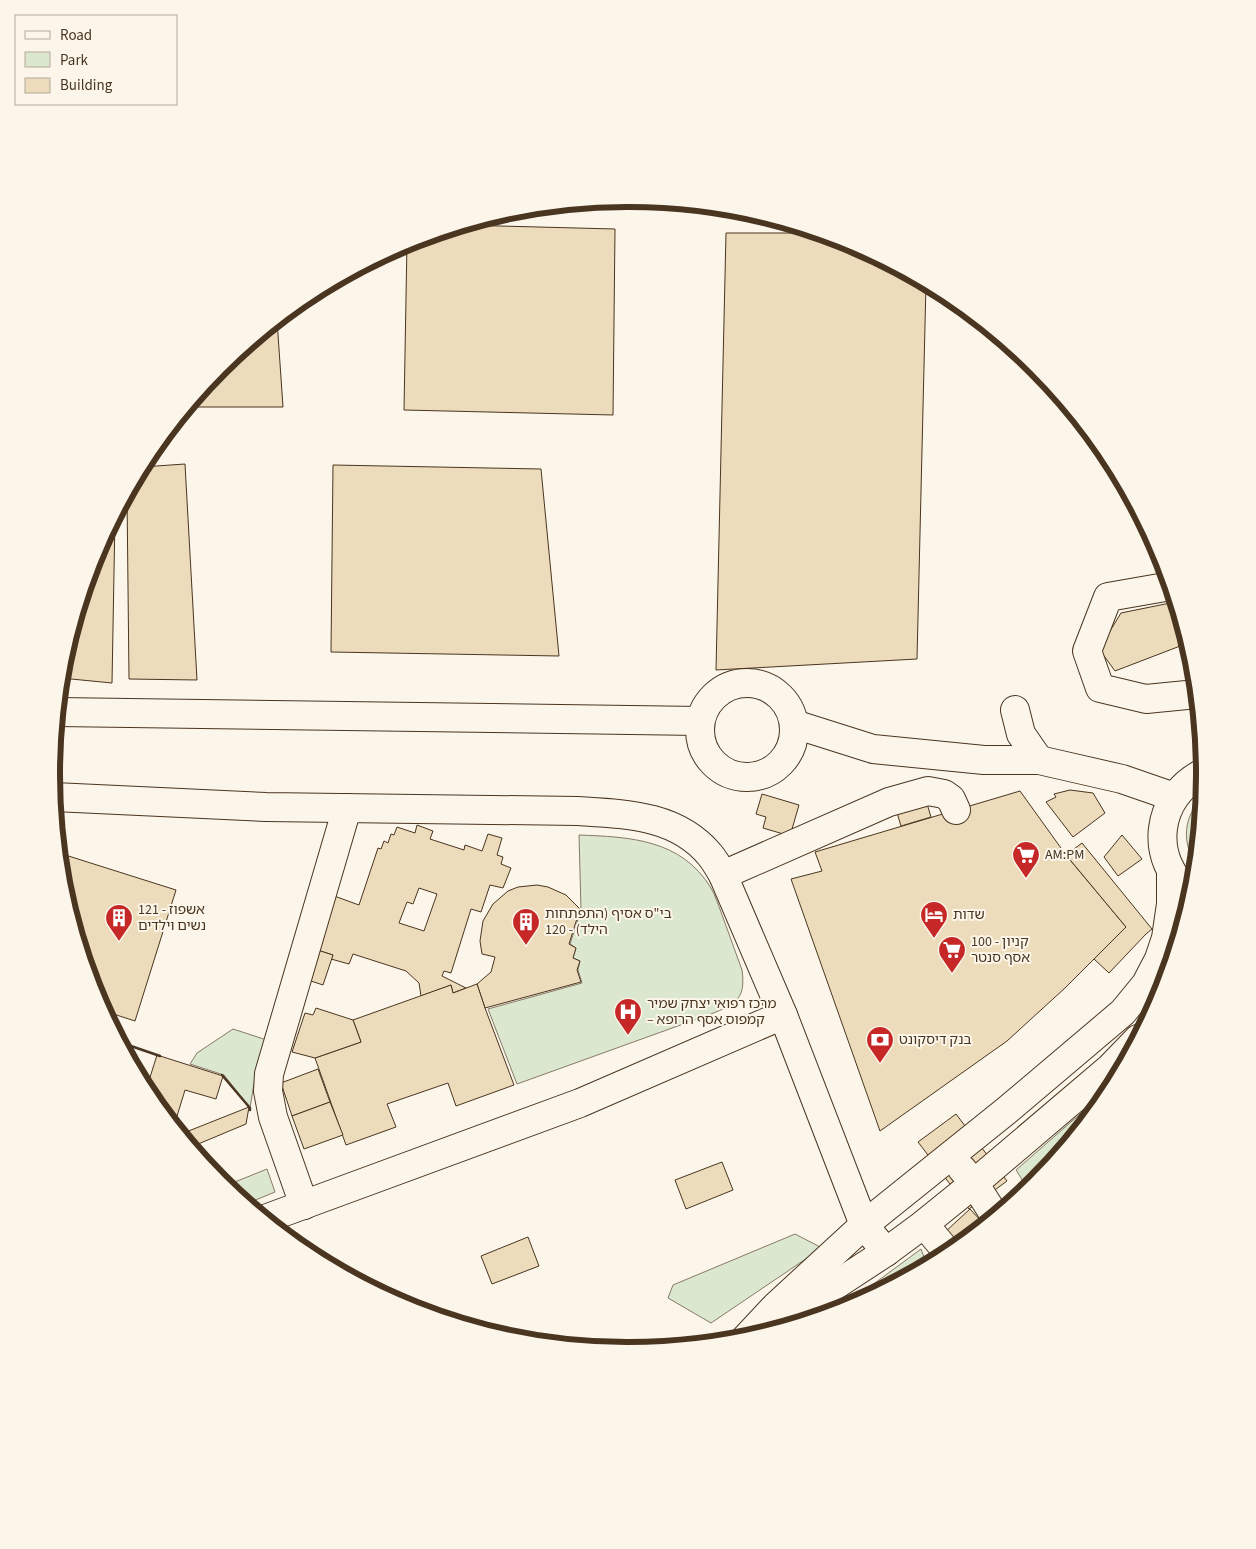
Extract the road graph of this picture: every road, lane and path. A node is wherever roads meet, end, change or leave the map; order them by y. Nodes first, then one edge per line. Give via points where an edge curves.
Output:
1 (1164, 587) edge
2 (1190, 695) edge
3 (1015, 710) dead end
4 (64, 712) edge
5 (700, 721) junction
6 (794, 724) junction
7 (1039, 760) junction
8 (1196, 777) edge
9 (61, 797) edge
10 (1174, 797) junction
11 (347, 808) junction
12 (956, 810) dead end
13 (1171, 873) junction
14 (723, 874) junction
15 (1184, 888) edge
16 (783, 1015) junction
17 (1121, 1056) edge
18 (952, 1156) junction
19 (974, 1183) junction
20 (304, 1205) junction
21 (992, 1211) edge
22 (271, 1217) edge
23 (864, 1224) junction
24 (924, 1224) junction
25 (943, 1247) edge
26 (886, 1252) junction
27 (779, 1322) edge
28 (755, 1328) edge

1 - 2 street via 1108,597 1087,651 1100,688 1146,699
3 - 7 street via 1021,734
4 - 5 street
5 - 6 street via 702,711 722,689 751,682 778,694 788,706
5 - 6 street via 701,744 708,759 720,770 736,777 752,778 768,773 781,763 790,749
6 - 7 street via 873,749 984,760
7 - 10 street via 1122,779
8 - 10 street
9 - 11 street
10 - 13 street via 1165,817 1162,840
11 - 14 street via 578,811 645,818 667,823 690,836 710,855
11 - 20 street via 269,1074 268,1091 273,1117
12 - 14 street via 951,798 928,790 889,802
13 - 15 street
13 - 18 street via 1166,938 1146,984 1123,1012
14 - 16 street
16 - 20 street via 580,1103
16 - 23 street
17 - 19 street
18 - 19 street
18 - 23 street
19 - 21 street
19 - 24 street
20 - 22 street
23 - 26 street
23 - 28 street
24 - 25 street
24 - 26 street
26 - 27 street

